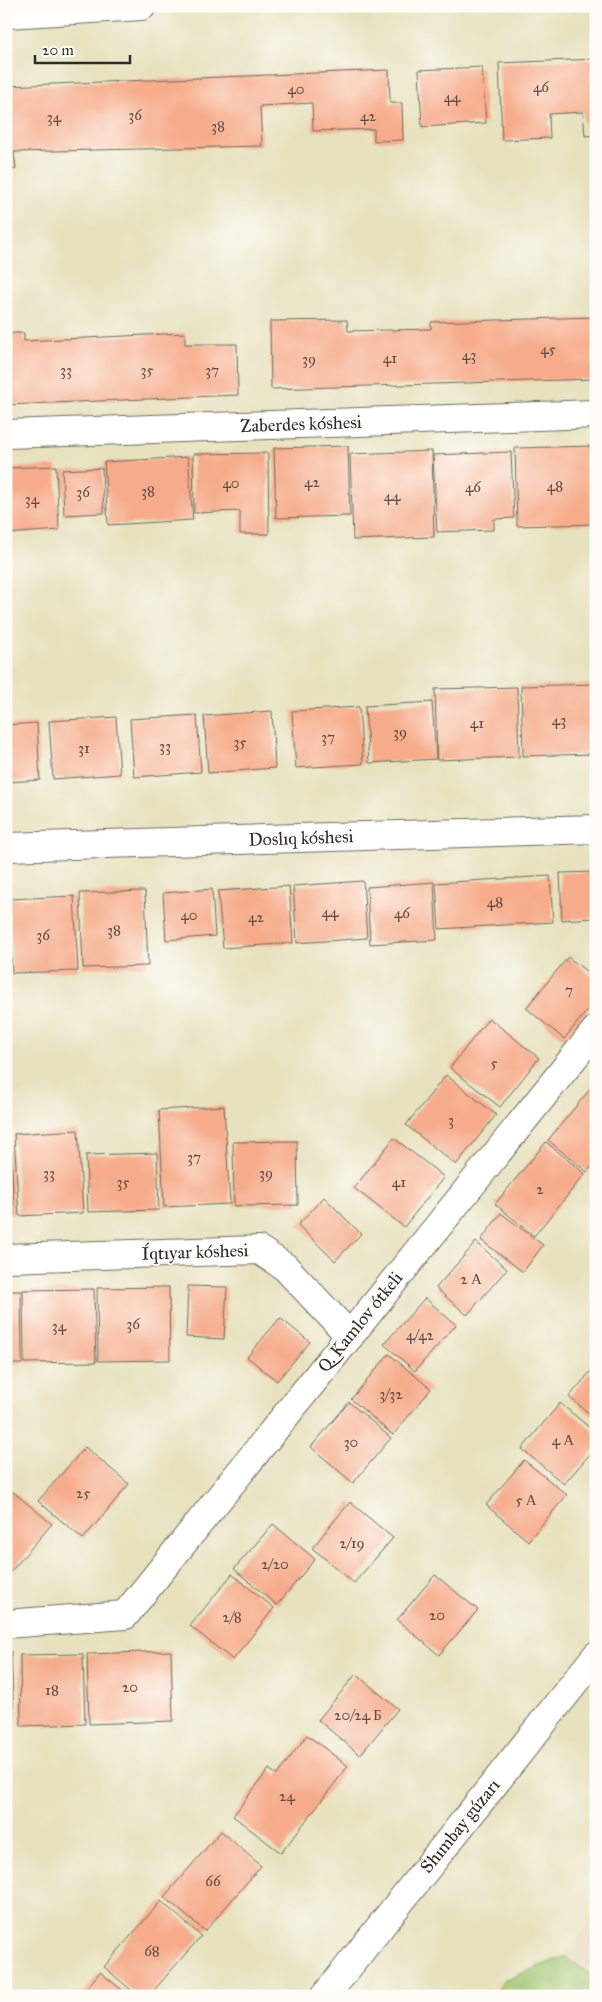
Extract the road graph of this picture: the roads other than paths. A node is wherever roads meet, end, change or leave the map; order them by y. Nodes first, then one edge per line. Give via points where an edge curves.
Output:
1 (142, 6) edge
2 (6, 14) edge
3 (596, 414) edge
4 (6, 434) edge
5 (596, 829) edge
6 (6, 847) edge
7 (596, 1030) edge
8 (6, 1258) edge
9 (350, 1336) junction
10 (6, 1624) edge
11 (596, 1656) edge
12 (325, 1996) edge

1 - 2 street
3 - 4 street, Zaberdes kóshesi
5 - 6 street, Doslıq kóshesi
7 - 9 street, Q. Kamlov ótkeli
8 - 9 street, Íqtıyar kóshesi via 259,1250 285,1267
9 - 10 street, Q. Kamlov ótkeli via 125,1615
11 - 12 street, Shımbay gúzarı

